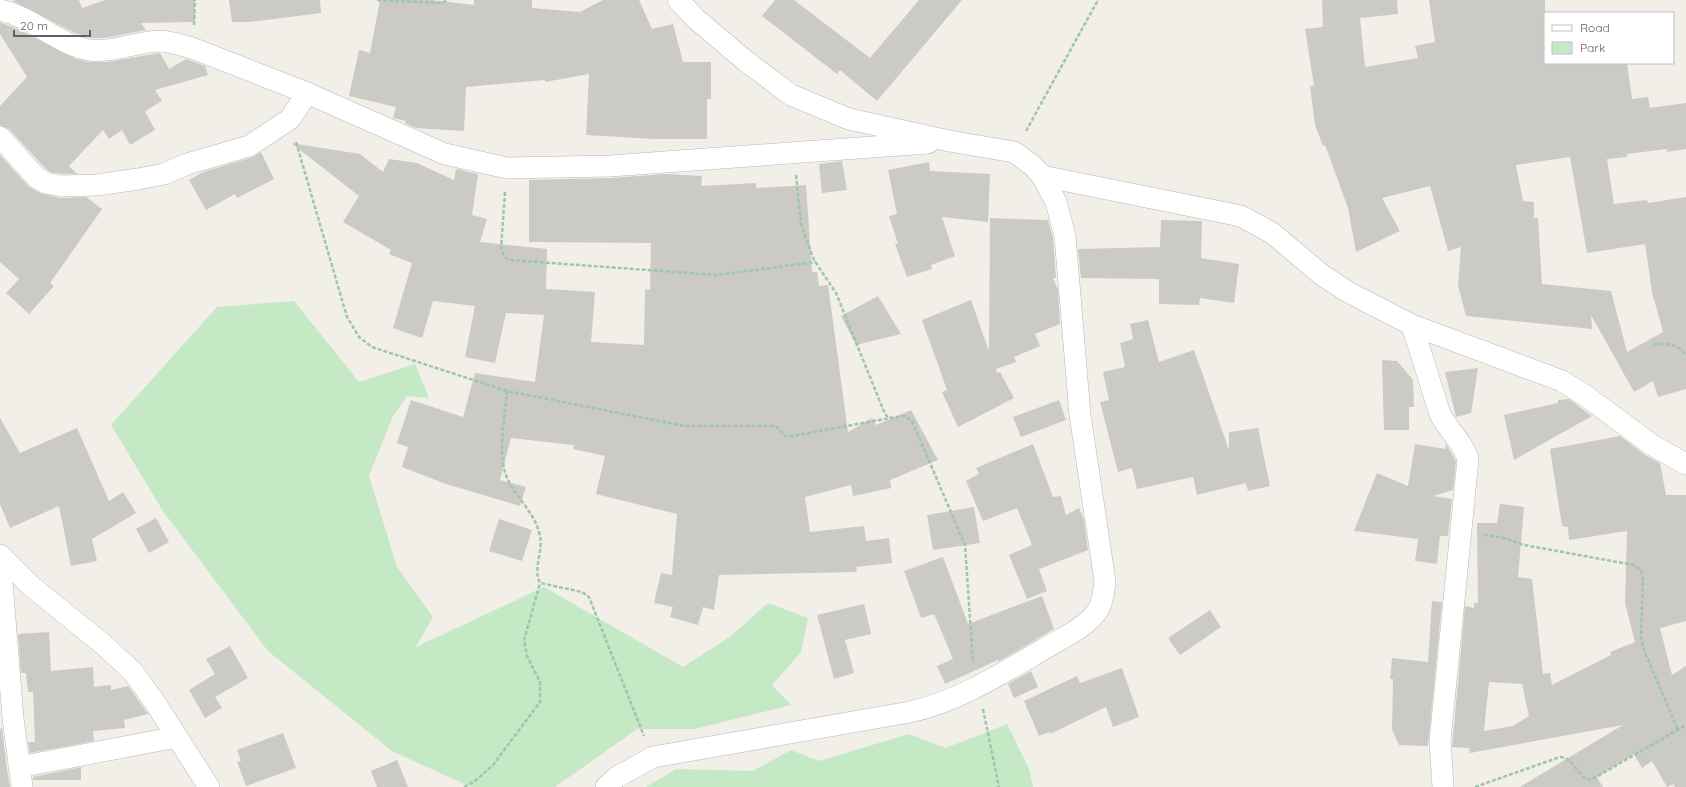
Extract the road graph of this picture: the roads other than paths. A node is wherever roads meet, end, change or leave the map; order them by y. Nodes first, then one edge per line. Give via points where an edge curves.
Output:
1 (678, 0) edge
2 (0, 10) edge
3 (307, 93) junction
4 (0, 137) edge
5 (949, 141) junction
6 (1042, 176) junction
7 (1412, 325) junction
8 (1686, 464) edge
9 (0, 556) edge
10 (177, 737) junction
11 (21, 777) edge
12 (209, 787) edge
13 (606, 787) edge
14 (1443, 787) edge

1 - 5 street via 746,62 791,94 849,119
2 - 3 street via 13,13 87,50 103,51 158,41 173,42
3 - 4 street via 290,119 243,149 187,164 164,174 96,185 62,186 46,183 37,178
3 - 5 street via 445,154 507,168 610,166
5 - 6 street via 1014,152
6 - 7 street via 1241,216 1272,233 1334,284
6 - 13 street via 1056,202 1065,236 1080,415 1106,581 1103,599 1097,611 1077,629 976,688 926,708 653,757 617,777
7 - 8 street via 1562,381 1652,445
7 - 14 street via 1440,414 1463,447 1468,459 1440,741
9 - 10 street via 31,586 104,645 132,672 154,700
9 - 11 street via 13,718
10 - 11 street
10 - 12 street

